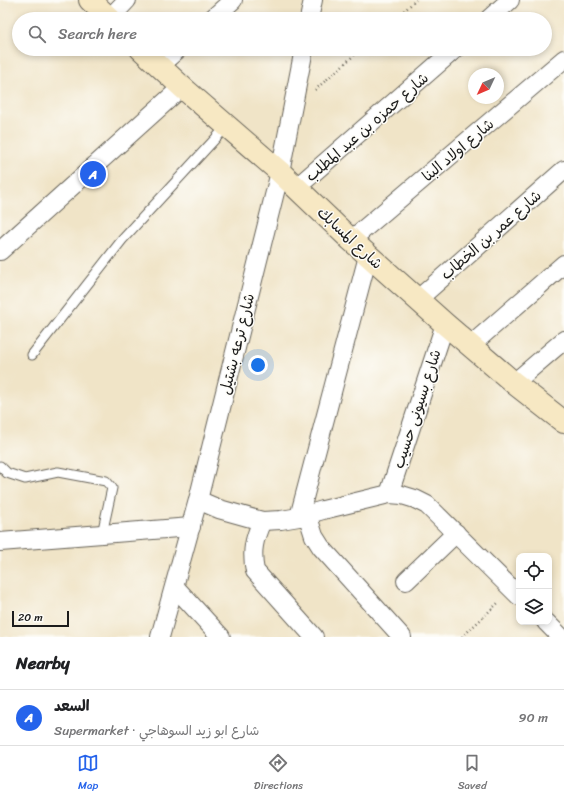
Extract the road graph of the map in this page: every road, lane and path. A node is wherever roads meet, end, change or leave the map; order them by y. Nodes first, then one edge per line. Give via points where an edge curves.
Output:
1 (90, 0) edge
2 (127, 0) edge
3 (233, 0) edge
4 (313, 0) edge
5 (416, 0) edge
6 (510, 0) edge
7 (103, 12) edge
8 (116, 12) edge
9 (220, 12) edge
10 (311, 12) edge
11 (403, 12) edge
12 (497, 12) edge
13 (148, 56) edge
14 (170, 56) edge
15 (303, 56) edge
16 (353, 56) edge
17 (447, 56) edge
18 (564, 59) edge
19 (159, 66) junction
20 (182, 87) junction
21 (293, 110) junction
22 (227, 126) junction
23 (564, 170) edge
24 (280, 172) junction
25 (296, 188) junction
26 (351, 240) junction
27 (0, 251) edge
28 (368, 256) junction
29 (564, 264) edge
30 (417, 300) junction
31 (444, 324) junction
32 (564, 340) edge
33 (470, 346) junction
34 (32, 355) dead end
35 (514, 383) junction
36 (564, 422) edge
37 (0, 466) edge
38 (389, 494) junction
39 (198, 500) junction
40 (303, 516) junction
41 (262, 521) junction
42 (191, 527) junction
43 (456, 533) junction
44 (102, 534) junction
45 (0, 542) edge
46 (406, 581) dead end
47 (175, 586) junction
48 (516, 593) edge
49 (549, 625) edge
50 (559, 636) edge
51 (160, 637) edge
52 (221, 637) edge
53 (314, 637) edge
54 (402, 637) edge
55 (462, 637) edge

1 - 7 street
2 - 8 street
3 - 9 street
4 - 10 street
5 - 11 path
6 - 12 street
13 - 19 street, شارع المسابك
14 - 19 street
15 - 21 street, شارع ترعه بشتيل
16 - 21 path
17 - 25 street, شارع حمزه بن عبد المطلب
18 - 26 street, شارع اولاد البنا
19 - 20 street, شارع المسابك
20 - 22 street, شارع المسابك
20 - 27 street
21 - 24 street, شارع ترعه بشتيل
22 - 24 street, شارع المسابك
22 - 34 lane via 122,240
23 - 30 street, شارع عمر بن الخطاب
24 - 25 street, شارع المسابك
24 - 39 street, شارع ترعه بشتيل
25 - 26 street, شارع المسابك
26 - 28 street, شارع المسابك
28 - 30 street, شارع المسابك
28 - 40 street
29 - 33 street
30 - 31 street, شارع المسابك
31 - 33 street, شارع المسابك
31 - 38 street, شارع بسيونى حسيب
32 - 35 street
33 - 35 street, شارع المسابك
35 - 36 street, شارع المسابك
37 - 44 lane via 7,473 25,479 58,472 106,481 112,488
38 - 40 street
38 - 43 street via 415,498 427,505
39 - 41 street via 219,509
39 - 42 street, شارع ترعه بشتيل
40 - 41 street
40 - 54 street via 321,547
41 - 53 street via 252,558 255,570
42 - 44 street
42 - 47 street, شارع ترعه بشتيل
43 - 46 street
43 - 48 street
44 - 45 street
47 - 51 street, شارع ترعه بشتيل
47 - 52 street
48 - 55 path
49 - 50 street

